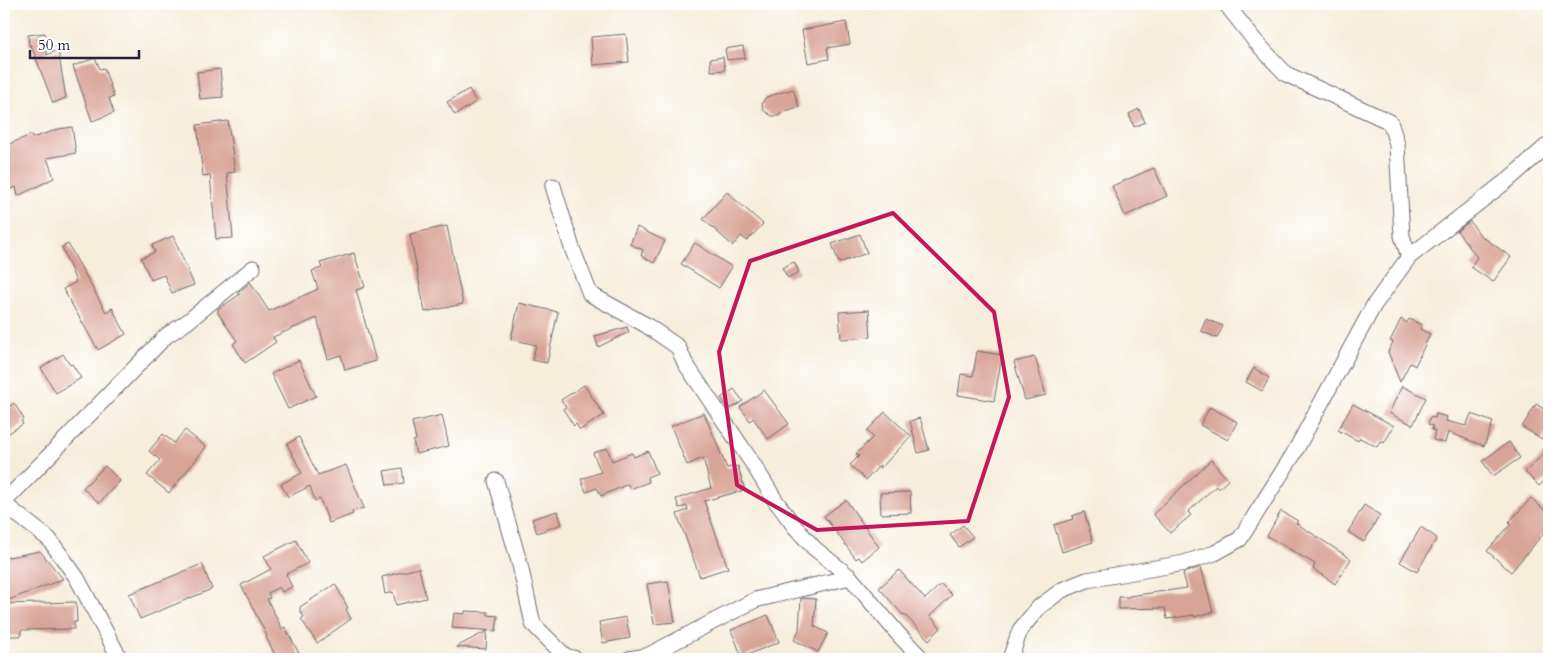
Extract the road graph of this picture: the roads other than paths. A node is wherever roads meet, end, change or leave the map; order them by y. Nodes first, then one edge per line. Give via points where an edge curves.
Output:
1 (1226, 4) edge
2 (1549, 144) edge
3 (553, 186) dead end
4 (1409, 257) junction
5 (253, 268) dead end
6 (496, 481) dead end
7 (4, 503) edge
8 (850, 577) junction
9 (120, 659) edge
10 (576, 659) edge
11 (629, 659) edge
12 (922, 659) edge
13 (1010, 659) edge

1 - 4 street via 1255,42 1286,74 1390,122 1397,144 1402,236
2 - 4 street
3 - 8 street via 590,294 678,347 685,363 780,507 814,548
4 - 13 street via 1374,305 1293,454 1240,539 1214,554 1184,563 1087,580 1062,590 1039,608 1020,630
5 - 7 street via 166,336
6 - 10 street via 533,624 565,656
7 - 9 street via 49,539 77,578
8 - 11 street via 754,600 647,656
8 - 12 street

